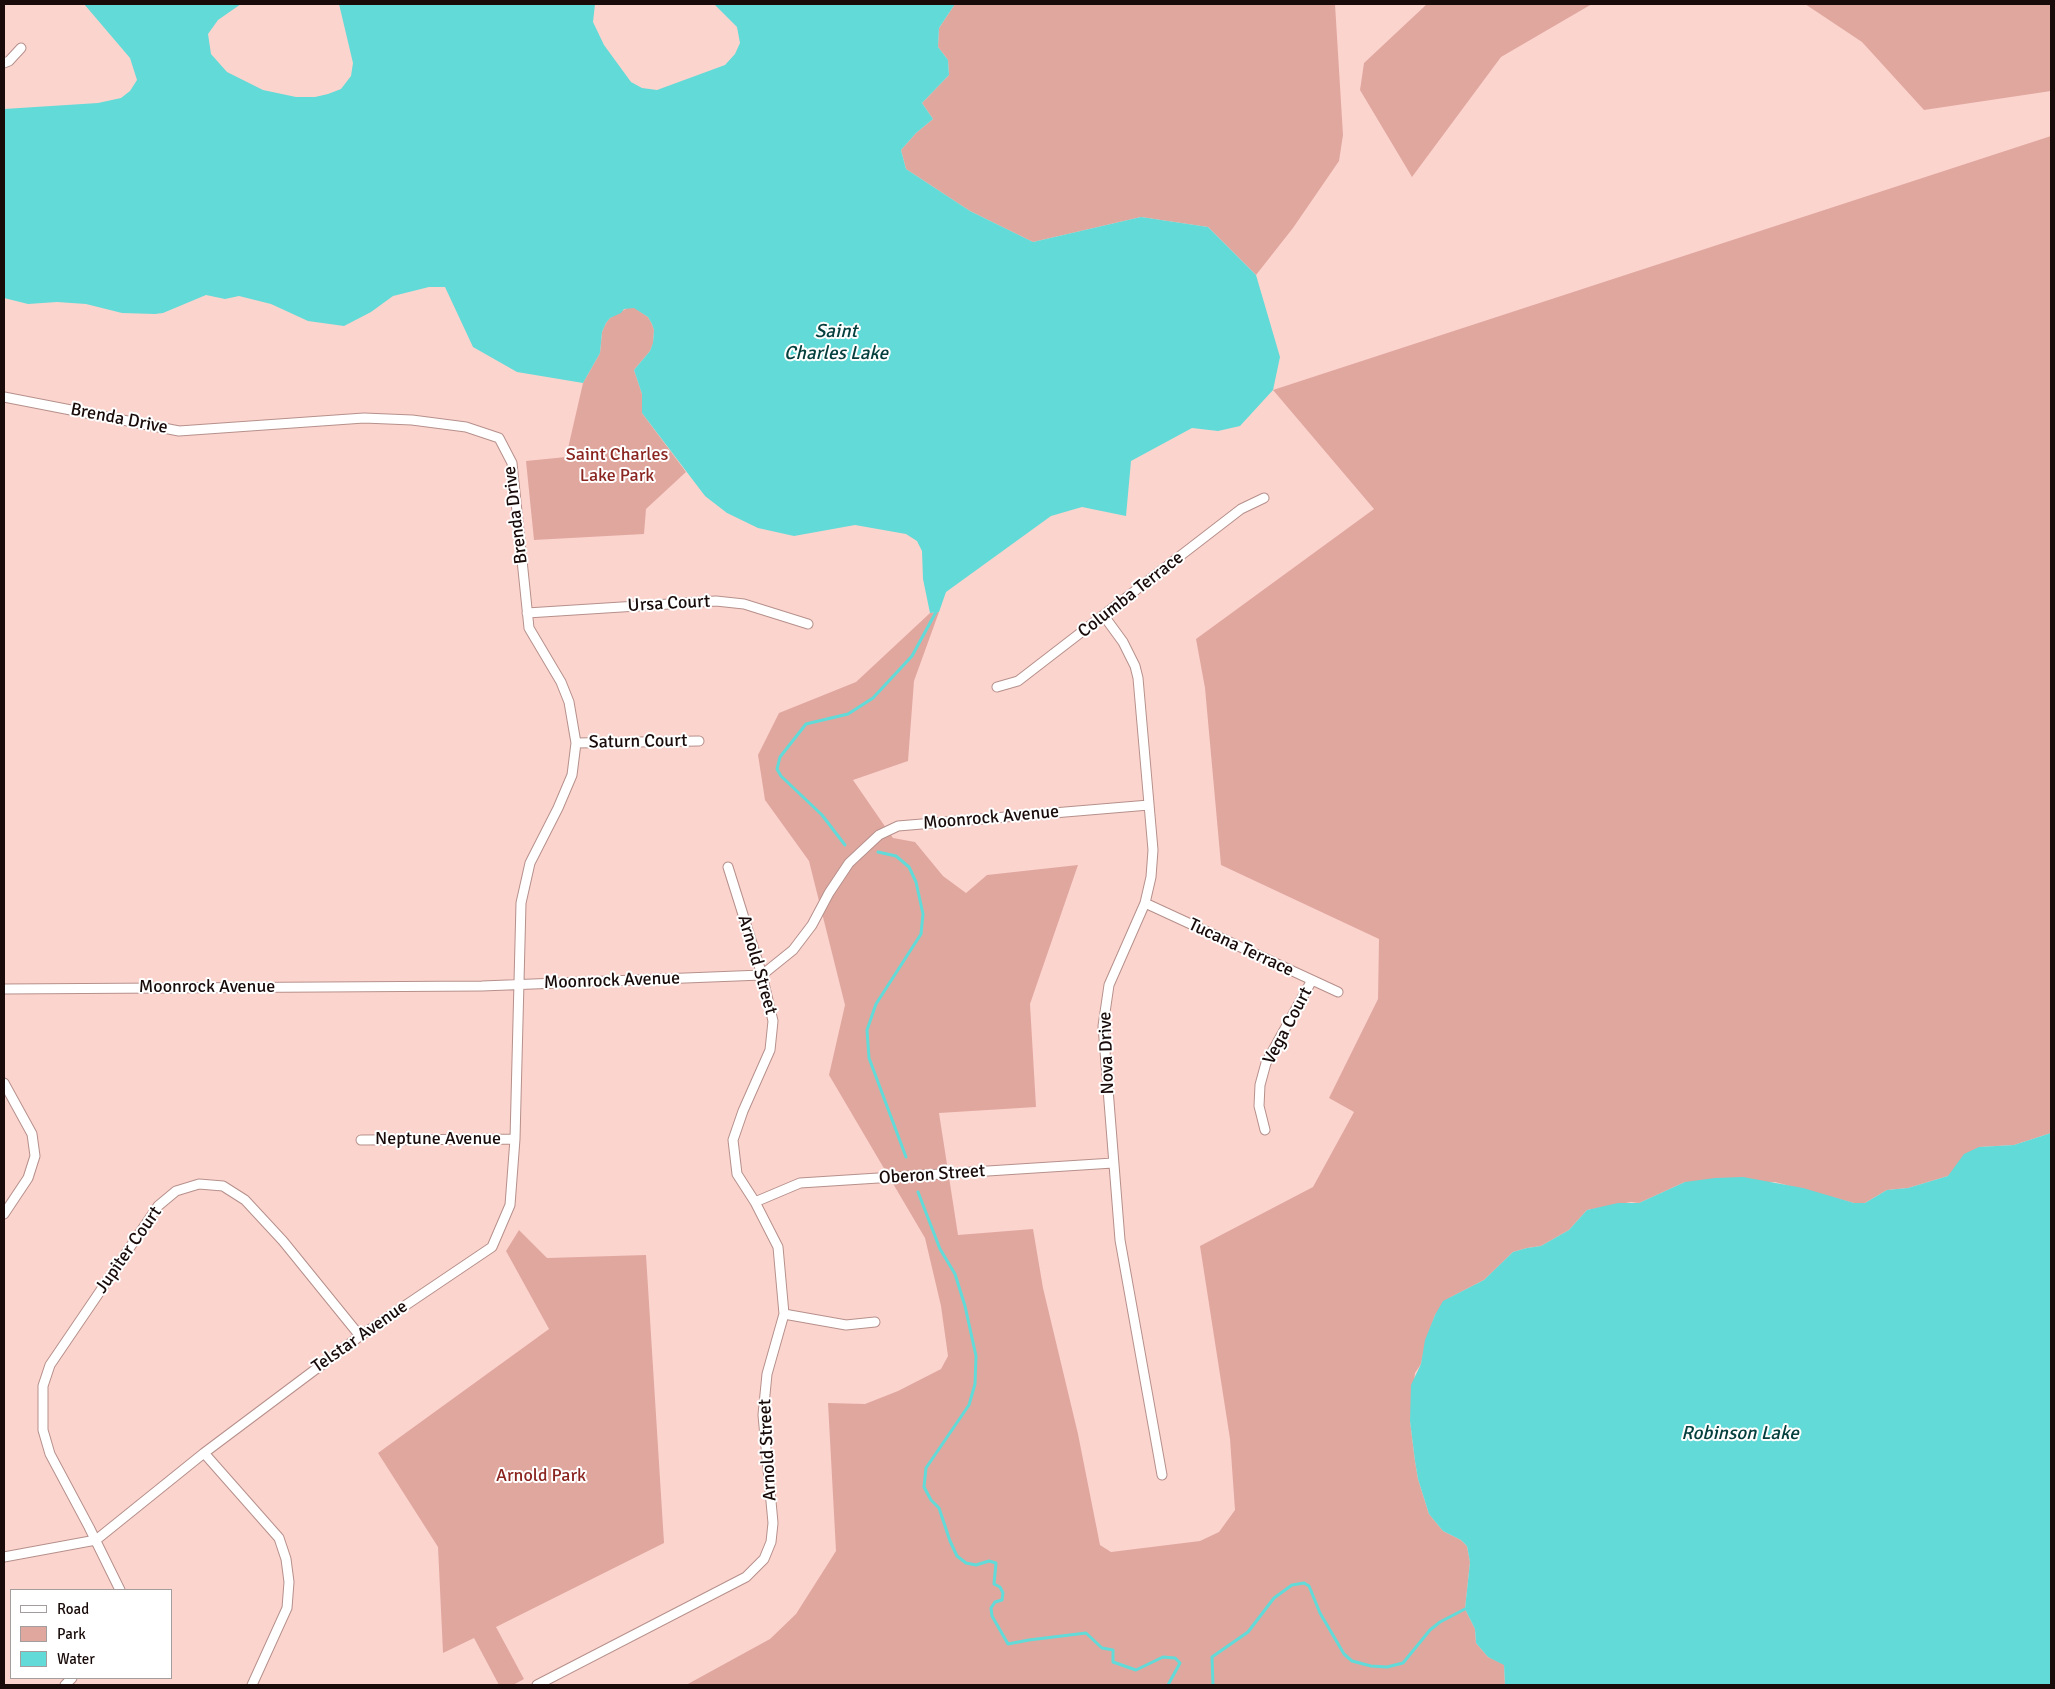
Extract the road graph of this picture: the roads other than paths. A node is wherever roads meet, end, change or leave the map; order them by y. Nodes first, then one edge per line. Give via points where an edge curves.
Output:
1 (21, 48) dead end
2 (4, 63) edge
3 (4, 398) edge
4 (1264, 498) dead end
5 (527, 613) junction
6 (1104, 616) junction
7 (808, 624) dead end
8 (997, 688) dead end
9 (699, 741) dead end
10 (576, 743) junction
11 (1149, 805) junction
12 (728, 868) dead end
13 (1145, 903) junction
14 (762, 975) junction
15 (1312, 980) junction
16 (519, 984) junction
17 (4, 988) edge
18 (1338, 992) dead end
19 (4, 1083) edge
20 (1265, 1130) dead end
21 (515, 1139) junction
22 (361, 1140) dead end
23 (1113, 1163) junction
24 (755, 1202) junction
25 (4, 1214) edge
26 (784, 1314) junction
27 (875, 1322) dead end
28 (360, 1336) junction
29 (204, 1453) junction
30 (1162, 1475) dead end
31 (96, 1540) junction
32 (4, 1557) edge
33 (120, 1589) edge
34 (252, 1685) edge
35 (537, 1685) edge

1 - 2 street
3 - 5 street, Brenda Drive via 179,431 364,418 466,427 499,438 512,463
4 - 6 street, Columba Terrace via 1241,509
5 - 7 street, Ursa Court via 716,601 744,604
5 - 10 street, Brenda Drive via 530,628 569,702
6 - 8 street, Columba Terrace via 1018,681
6 - 11 street, Nova Drive via 1136,666
9 - 10 street, Saturn Court
10 - 16 street, Brenda Drive via 572,775 530,862 520,902
11 - 13 street, Nova Drive via 1152,865
11 - 14 street, Moonrock Avenue via 898,826 879,835 849,863 807,932 793,950
12 - 14 street, Arnold Street
13 - 15 street, Tucana Terrace
13 - 23 street, Nova Drive via 1113,974 1105,1005 1104,1049
14 - 16 street, Moonrock Avenue
14 - 24 street, Arnold Street via 773,1021 770,1050 733,1140 737,1174
15 - 18 street, Tucana Terrace
15 - 20 street, Vega Court via 1266,1063 1259,1106
16 - 17 street, Moonrock Avenue
16 - 21 street, Telstar Avenue
19 - 25 street via 32,1134 35,1156 28,1178
21 - 22 street, Neptune Avenue
21 - 28 street, Telstar Avenue via 510,1206 492,1248
23 - 24 street, Oberon Street via 800,1183
23 - 30 street, Nova Drive via 1120,1240
24 - 26 street, Arnold Street via 778,1247
26 - 27 street via 846,1325
26 - 35 street, Arnold Street via 772,1353 763,1404 773,1533 764,1559 746,1577
28 - 29 street, Telstar Avenue
28 - 31 street, Jupiter Court via 245,1200 223,1186 199,1184 176,1191 158,1206 50,1365 42,1386 43,1430 50,1454
29 - 31 street, Telstar Avenue
29 - 34 street via 279,1538 286,1559 289,1582 287,1608
31 - 32 street, Telstar Avenue
31 - 33 street, Jupiter Court

